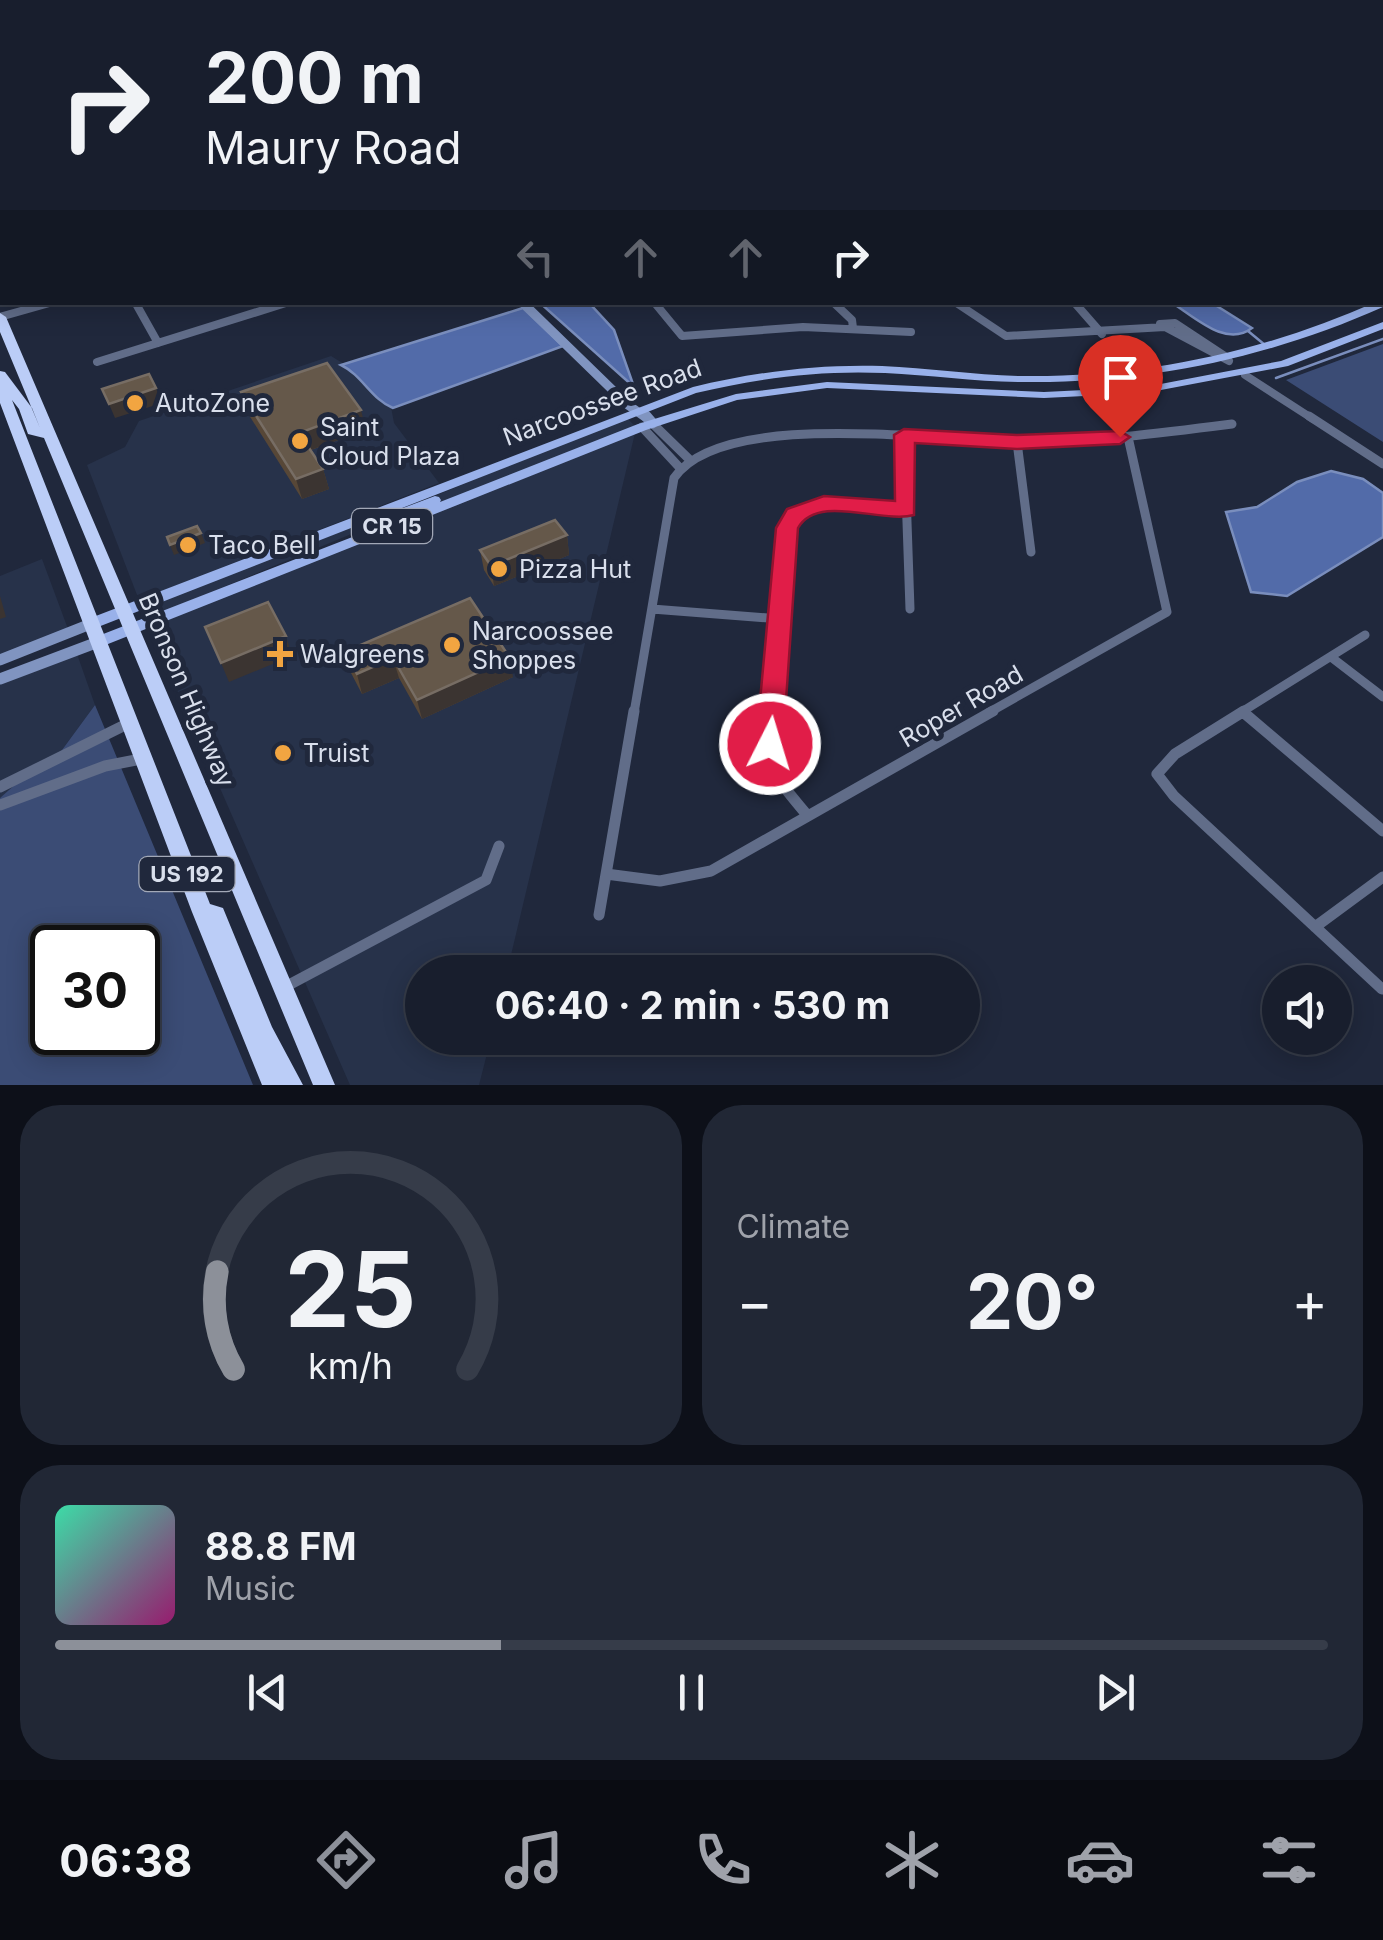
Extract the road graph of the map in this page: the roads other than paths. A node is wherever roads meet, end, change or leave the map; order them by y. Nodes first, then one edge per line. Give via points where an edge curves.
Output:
1 (43, 305) edge
2 (137, 305) edge
3 (279, 305) edge
4 (525, 305) edge
5 (656, 305) edge
6 (836, 305) edge
7 (959, 305) edge
8 (1078, 305) edge
9 (1379, 305) edge
10 (0, 317) edge
11 (1383, 325) edge
12 (853, 328) junction
13 (1150, 328) junction
14 (911, 332) dead end
15 (1102, 334) junction
16 (1192, 341) junction
17 (158, 343) junction
18 (1228, 361) junction
19 (97, 362) dead end
20 (1209, 364) junction
21 (0, 375) edge
22 (1245, 375) junction
23 (0, 386) edge
24 (632, 409) junction
25 (1232, 424) dead end
26 (647, 425) junction
27 (50, 435) junction
28 (904, 435) junction
29 (1128, 437) junction
30 (1017, 442) junction
31 (691, 462) junction
32 (1383, 464) edge
33 (490, 467) junction
34 (680, 468) junction
35 (906, 510) junction
36 (376, 533) junction
37 (1030, 552) dead end
38 (652, 609) junction
39 (910, 609) dead end
40 (124, 610) junction
41 (781, 619) junction
42 (93, 623) junction
43 (132, 629) junction
44 (1365, 635) dead end
45 (98, 642) junction
46 (1331, 657) junction
47 (0, 660) edge
48 (0, 679) edge
49 (1383, 697) edge
50 (1242, 712) junction
51 (127, 724) junction
52 (141, 760) junction
53 (0, 787) edge
54 (0, 804) edge
55 (808, 816) junction
56 (1383, 832) edge
57 (499, 846) dead end
58 (606, 874) junction
59 (1383, 876) edge
60 (202, 912) junction
61 (599, 915) dead end
62 (1315, 927) junction
63 (283, 988) junction
64 (1382, 989) edge
65 (273, 1085) edge
66 (292, 1085) edge
67 (324, 1085) edge

1 - 10 street
2 - 17 street
3 - 17 street
4 - 24 street
5 - 12 street via 682,336
6 - 12 street
7 - 15 street via 1014,338
8 - 15 street
9 - 18 main road, Narcoossee Road / CR 15 via 1306,338
10 - 27 highway, Bronson Highway / US 192
11 - 22 main road, Narcoossee Road / CR 15
12 - 14 street
13 - 15 street
13 - 16 street via 1172,329
13 - 18 street via 1175,323
16 - 18 street
16 - 20 street
17 - 19 street
18 - 20 main road, Narcoossee Road / CR 15
18 - 22 main road
20 - 24 main road, Narcoossee Road / CR 15 via 1040,380 811,370 727,382
21 - 27 highway via 33,431
22 - 26 main road, Narcoossee Road / CR 15 via 1145,390 1044,395 827,385 736,397
22 - 32 street
23 - 42 highway, US 192
24 - 26 street
24 - 33 main road, Narcoossee Road / CR 15
25 - 29 street
26 - 31 street
26 - 34 street
26 - 36 main road, Narcoossee Road / CR 15
27 - 40 highway, Bronson Highway / US 192
28 - 30 street
28 - 31 street via 790,431
28 - 35 street
29 - 30 street
29 - 55 street, Roper Road via 1167,612
30 - 37 street
31 - 34 street
33 - 36 main road via 483,482 386,519
33 - 40 main road, Narcoossee Road / CR 15
34 - 38 street
35 - 39 street
35 - 41 street via 824,504 794,515 787,528
36 - 43 main road, Narcoossee Road / CR 15
38 - 41 street
38 - 58 street
40 - 42 main road, Narcoossee Road / CR 15
40 - 43 highway, Bronson Highway / US 192
41 - 55 street via 770,761
42 - 45 highway, US 192
42 - 47 street
43 - 45 main road, Narcoossee Road / CR 15
43 - 63 highway, Bronson Highway / US 192
44 - 46 street
45 - 48 street
45 - 51 highway, US 192
46 - 49 street
46 - 50 street
50 - 56 street
50 - 62 street via 1175,754 1157,774
51 - 52 highway, US 192
51 - 53 street
52 - 54 street via 109,763
52 - 60 highway, US 192
55 - 58 street, Roper Road via 694,878
57 - 63 street via 486,880
58 - 61 street
59 - 62 street
60 - 65 highway, US 192
60 - 66 highway via 216,914
62 - 64 street
63 - 67 highway, Bronson Highway / US 192

